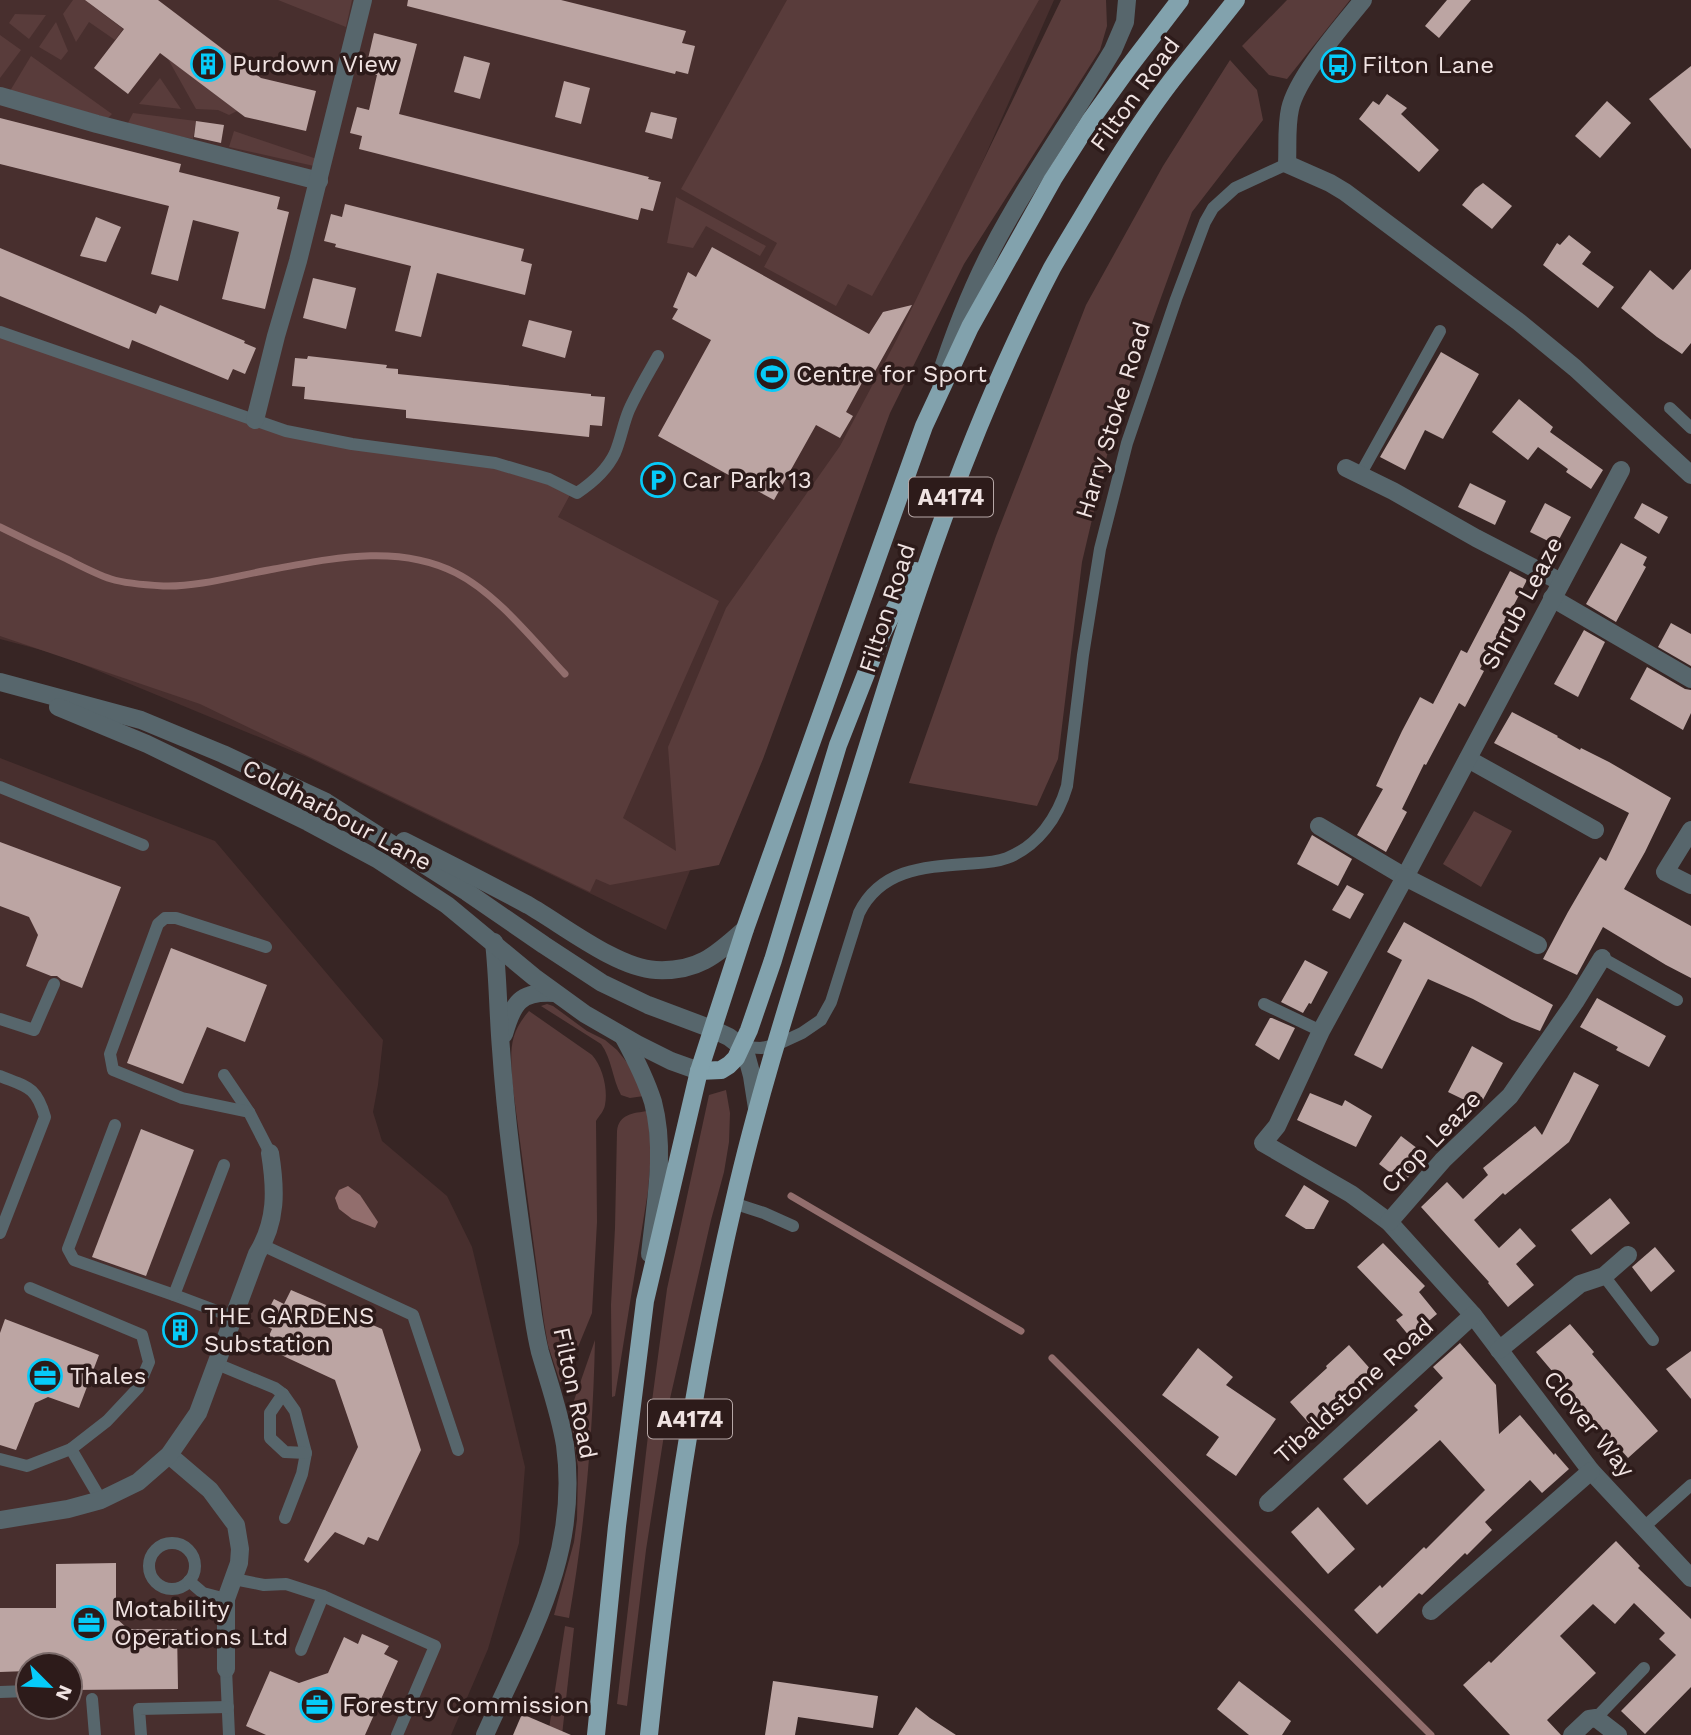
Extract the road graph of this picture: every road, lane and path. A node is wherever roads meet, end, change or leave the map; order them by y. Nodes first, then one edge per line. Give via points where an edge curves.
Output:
1 (363, 0) edge
2 (1127, 0) edge
3 (1180, 0) edge
4 (1236, 0) edge
5 (1363, 0) edge
6 (0, 96) edge
7 (1287, 164) junction
8 (319, 181) junction
9 (1440, 331) dead end
10 (0, 332) edge
11 (658, 356) dead end
12 (1670, 408) dead end
13 (255, 420) junction
14 (924, 426) junction
15 (1691, 428) edge
16 (1621, 470) dead end
17 (1353, 471) joint
18 (1690, 472) edge
19 (939, 528) junction
20 (1557, 590) junction
21 (1691, 679) edge
22 (0, 683) edge
23 (1468, 758) junction
24 (0, 787) edge
25 (326, 802) junction
26 (1319, 826) dead end
27 (1595, 830) dead end
28 (1691, 830) edge
29 (143, 845) dead end
30 (1405, 877) junction
31 (1691, 885) edge
32 (745, 929) junction
33 (494, 942) junction
34 (1538, 945) dead end
35 (266, 947) dead end
36 (1602, 958) joint
37 (54, 984) dead end
38 (554, 993) junction
39 (1677, 1000) dead end
40 (1264, 1004) dead end
41 (0, 1019) edge
42 (712, 1029) junction
43 (1321, 1031) junction
44 (624, 1038) junction
45 (776, 1045) junction
46 (741, 1047) junction
47 (500, 1048) junction
48 (699, 1071) junction
49 (224, 1074) dead end
50 (0, 1076) edge
51 (757, 1108) junction
52 (249, 1112) junction
53 (115, 1125) dead end
54 (1264, 1143) joint
55 (270, 1153) joint
56 (223, 1165) dead end
57 (733, 1203) junction
58 (1389, 1222) junction
59 (793, 1226) dead end
60 (0, 1233) edge
61 (262, 1245) junction
62 (1628, 1255) dead end
63 (1604, 1276) junction
64 (30, 1288) dead end
65 (174, 1295) junction
66 (645, 1301) junction
67 (1473, 1315) junction
68 (233, 1317) junction
69 (1653, 1340) dead end
70 (1499, 1350) junction
71 (217, 1364) junction
72 (283, 1394) junction
73 (71, 1449) junction
74 (458, 1450) dead end
75 (306, 1453) junction
76 (169, 1455) junction
77 (0, 1459) edge
78 (1591, 1471) junction
79 (1691, 1485) edge
80 (101, 1500) junction
81 (1268, 1503) dead end
82 (285, 1518) dead end
83 (0, 1520) edge
84 (1644, 1527) junction
85 (1691, 1578) edge
86 (234, 1579) junction
87 (189, 1581) dead end
88 (323, 1596) junction
89 (226, 1599) junction
90 (1431, 1611) dead end
91 (301, 1650) dead end
92 (1644, 1668) dead end
93 (226, 1669) joint
94 (92, 1699) dead end
95 (228, 1707) junction
96 (1596, 1718) junction
97 (94, 1735) edge
98 (141, 1735) edge
99 (229, 1735) edge
100 (397, 1735) edge
101 (485, 1735) edge
102 (596, 1735) edge
103 (649, 1735) edge
104 (1572, 1735) edge
105 (1618, 1735) edge

1 - 8 street
2 - 14 street via 1125,22 1113,50 1017,206 976,283
3 - 14 main road, Filton Road / A4174 via 1053,178 970,327
4 - 19 main road, Filton Road / A4174 via 1133,136 1054,264 1012,349
5 - 7 street via 1295,96 1288,123
6 - 8 street
7 - 18 street via 1345,192 1519,322
7 - 45 lane, Harry Stoke Road via 1235,188 1213,208 1176,299 1127,443 1102,538 1067,786 1057,811 1033,843 1006,858 919,868 880,886 859,913 827,1011 805,1032
8 - 13 street
9 - 17 lane
10 - 13 lane
11 - 13 lane via 624,422 615,453 577,493 549,479 495,463 331,440
12 - 15 lane
14 - 32 main road, Filton Road / A4174
16 - 20 street, Shrub Leaze
17 - 20 street via 1476,538
19 - 45 main road, Filton Road / A4174
19 - 46 main road via 881,632 843,733 773,960
20 - 21 street
20 - 23 street, Shrub Leaze
22 - 25 street, Coldharbour Lane via 141,720
22 - 33 street, Coldharbour Lane via 146,744 343,840 430,893
23 - 27 street
23 - 30 street, Shrub Leaze
24 - 29 lane
25 - 32 street via 633,965 669,970 700,964
25 - 42 street, Coldharbour Lane via 602,983
26 - 30 street
28 - 31 street via 1665,872
30 - 34 street
30 - 43 street, Shrub Leaze
32 - 42 main road, Filton Road / A4174
33 - 38 street, Coldharbour Lane
33 - 47 street, Filton Road
35 - 52 lane via 165,918 158,924 110,1054 113,1070 182,1098
36 - 39 lane
36 - 58 street, Crop Leaze via 1510,1096 1443,1160
37 - 41 lane via 34,1030
38 - 44 street, Coldharbour Lane
38 - 47 street, Filton Road via 530,994 518,1002
40 - 43 lane
42 - 46 street, Coldharbour Lane
42 - 48 main road, A4174
43 - 54 street, Shrub Leaze via 1277,1126
44 - 48 street, Coldharbour Lane
44 - 66 street via 656,1117 659,1155
45 - 46 lane, Harry Stoke Road
45 - 51 main road, A4174
46 - 48 main road via 721,1070
46 - 51 street
47 - 101 street, Filton Road via 533,1315 564,1442 568,1496 550,1587
48 - 66 main road, A4174
49 - 52 lane
50 - 60 lane via 30,1088 45,1117
51 - 57 main road, A4174
52 - 55 lane
53 - 65 lane via 68,1249 74,1261
54 - 58 street, Clover Way
55 - 61 street via 273,1214
56 - 65 lane
57 - 59 lane
57 - 103 main road, A4174 via 687,1436
58 - 67 street, Clover Way
61 - 68 street
61 - 74 lane via 413,1315
62 - 63 street
63 - 69 lane
63 - 70 street via 1580,1284
64 - 73 lane via 142,1335 149,1362 138,1388 107,1421
65 - 68 lane
66 - 102 main road, A4174
67 - 70 street, Clover Way
67 - 81 street, Tibaldstone Road
68 - 71 street
70 - 78 street, Clover Way
71 - 72 lane
71 - 76 street via 198,1413
72 - 75 lane via 295,1411
72 - 75 lane via 270,1413 270,1438 285,1452
73 - 77 lane via 27,1466
73 - 80 lane
75 - 82 lane
76 - 80 street via 138,1482
76 - 86 street via 210,1490 236,1525 240,1549
78 - 84 street, Clover Way
78 - 90 street
79 - 84 lane
80 - 83 street
84 - 85 street, Clover Way
86 - 88 lane via 286,1584
86 - 89 street
87 - 89 lane via 204,1593
88 - 91 lane
88 - 100 lane via 435,1646
89 - 93 street
92 - 96 lane
93 - 95 lane
94 - 97 lane
95 - 98 lane via 139,1709
95 - 99 lane
96 - 104 street
96 - 105 street

